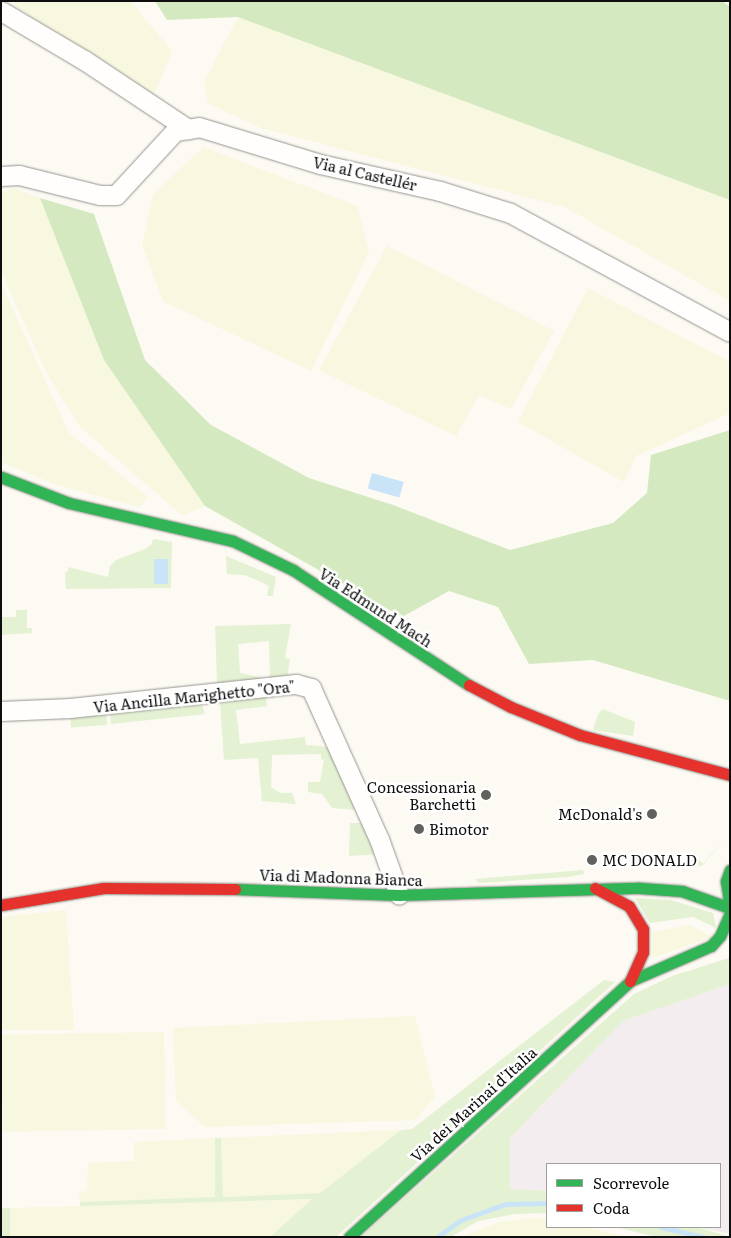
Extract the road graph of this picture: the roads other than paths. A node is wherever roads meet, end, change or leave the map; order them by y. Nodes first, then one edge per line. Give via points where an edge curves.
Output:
1 (1, 11) edge
2 (188, 129) junction
3 (1, 176) edge
4 (730, 332) edge
5 (1, 477) edge
6 (1, 711) edge
7 (730, 775) edge
8 (730, 869) edge
9 (595, 888) junction
10 (682, 891) junction
11 (399, 896) junction
12 (1, 905) edge
13 (730, 907) edge
14 (730, 914) edge
15 (712, 959) dead end
16 (630, 981) junction
17 (618, 994) junction
18 (349, 1237) edge

1 - 2 street via 84,60
2 - 3 street, Via al Castellér via 175,131 116,195 100,195 19,175
2 - 4 street, Via al Castellér via 199,127 320,164 440,191 510,213
5 - 7 main road, Via Edmund Mach via 69,503 233,541 293,570 456,678 511,708 580,735
6 - 11 street, Via Ancilla Marighetto "Ora" via 137,702 296,684 312,688 375,830
8 - 10 main road, Via di Madonna Bianca via 710,885
8 - 13 main road via 726,881
9 - 10 main road, Via di Madonna Bianca
9 - 11 main road, Via di Madonna Bianca
9 - 16 main road via 629,906 644,929 643,952
10 - 13 main road, Via di Madonna Bianca
11 - 12 main road, Via di Madonna Bianca via 172,887 114,888
14 - 16 main road, Via dei Marinai d'Italia via 720,936 711,946
15 - 17 main road, Via dei Marinai d'Italia
16 - 17 main road, Via dei Marinai d'Italia
17 - 18 main road, Via dei Marinai d'Italia

